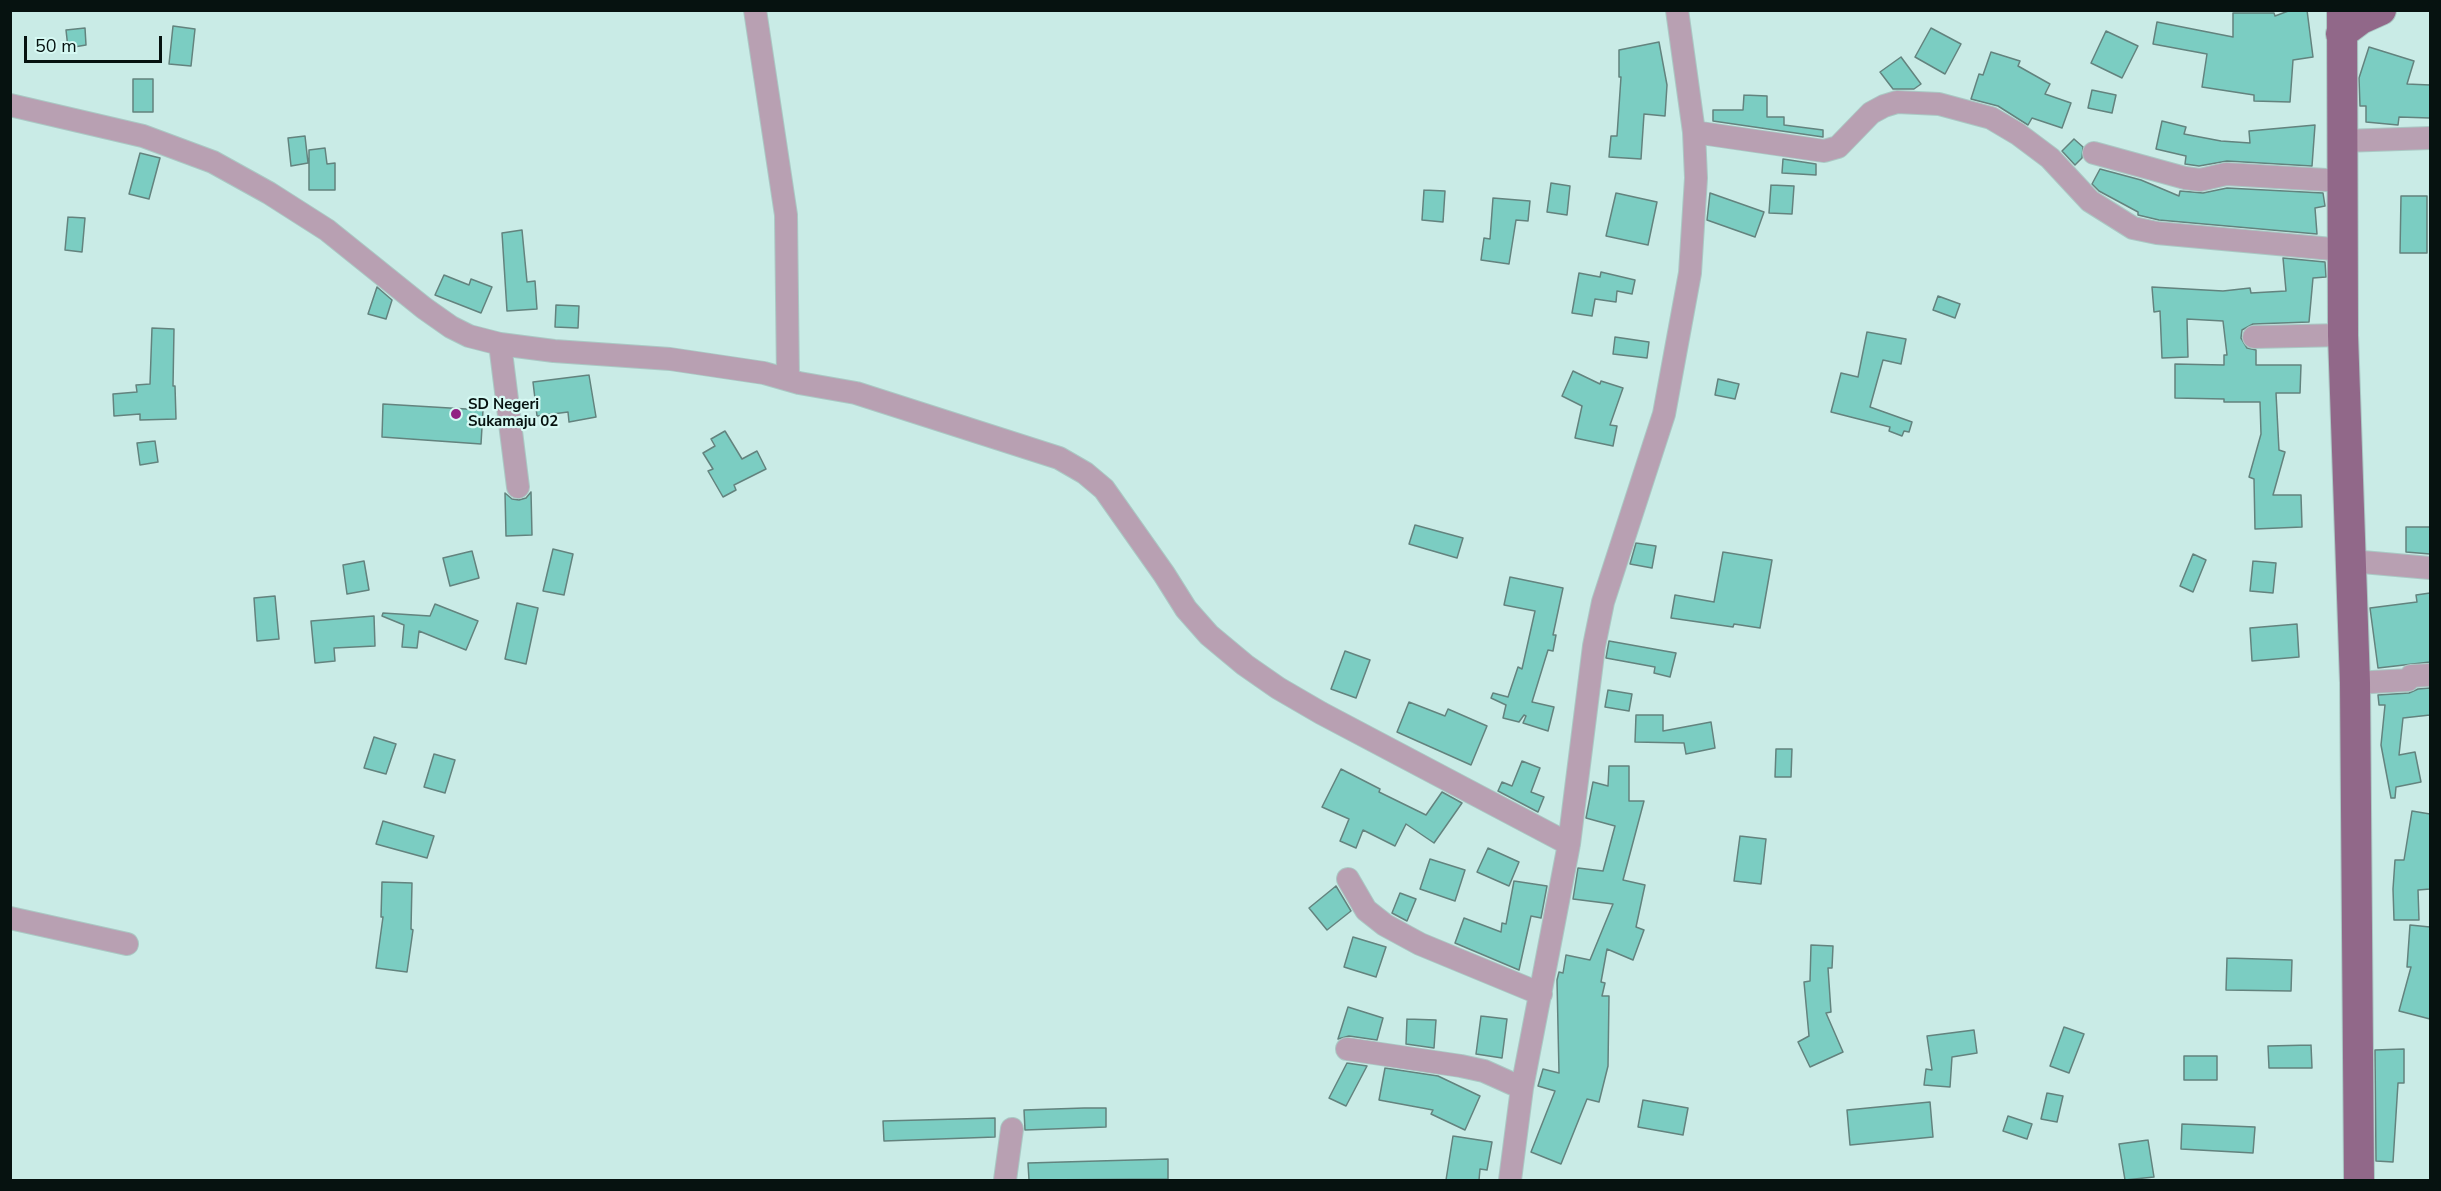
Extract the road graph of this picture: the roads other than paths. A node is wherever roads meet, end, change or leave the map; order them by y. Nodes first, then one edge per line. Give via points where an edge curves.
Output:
1 (755, 10) edge
2 (1677, 10) edge
3 (2381, 10) edge
4 (2342, 22) edge
5 (10, 105) edge
6 (1694, 132) junction
7 (2430, 138) edge
8 (2343, 141) junction
9 (2094, 153) dead end
10 (2343, 181) junction
11 (2343, 250) junction
12 (2343, 335) junction
13 (2254, 337) dead end
14 (500, 344) junction
15 (793, 381) junction
16 (518, 487) dead end
17 (2351, 561) junction
18 (2430, 568) edge
19 (2430, 675) edge
20 (2355, 683) junction
21 (1569, 844) junction
22 (1348, 879) dead end
23 (10, 918) edge
24 (127, 944) dead end
25 (1541, 994) junction
26 (1347, 1049) dead end
27 (1522, 1088) junction
28 (1012, 1129) dead end
29 (1005, 1180) edge
30 (1510, 1180) edge
31 (2359, 1180) edge

1 - 15 street via 786,215
2 - 6 street
3 - 4 main road
4 - 8 main road
5 - 14 street via 143,136 213,162 327,230 451,327
6 - 11 street via 1824,152 1838,147 1871,113 1884,106 1897,102 1939,104 1990,118 2018,134 2050,158 2090,201 2133,228
6 - 21 street via 1695,219 1688,284 1664,414 1603,602
7 - 8 street
8 - 10 main road
9 - 10 street via 2199,180 2226,174
10 - 11 main road
11 - 12 main road
12 - 13 street
12 - 17 main road
14 - 15 street via 670,359
14 - 16 street
15 - 21 street via 856,393 1059,458 1085,473 1104,489 1122,513 1186,609 1209,635 1245,664 1321,713
17 - 18 street
17 - 20 main road
19 - 20 street
20 - 31 main road
21 - 25 street
22 - 25 street via 1366,910 1385,925 1420,944
23 - 24 street
25 - 27 street
26 - 27 street via 1484,1071
27 - 30 street
28 - 29 street

